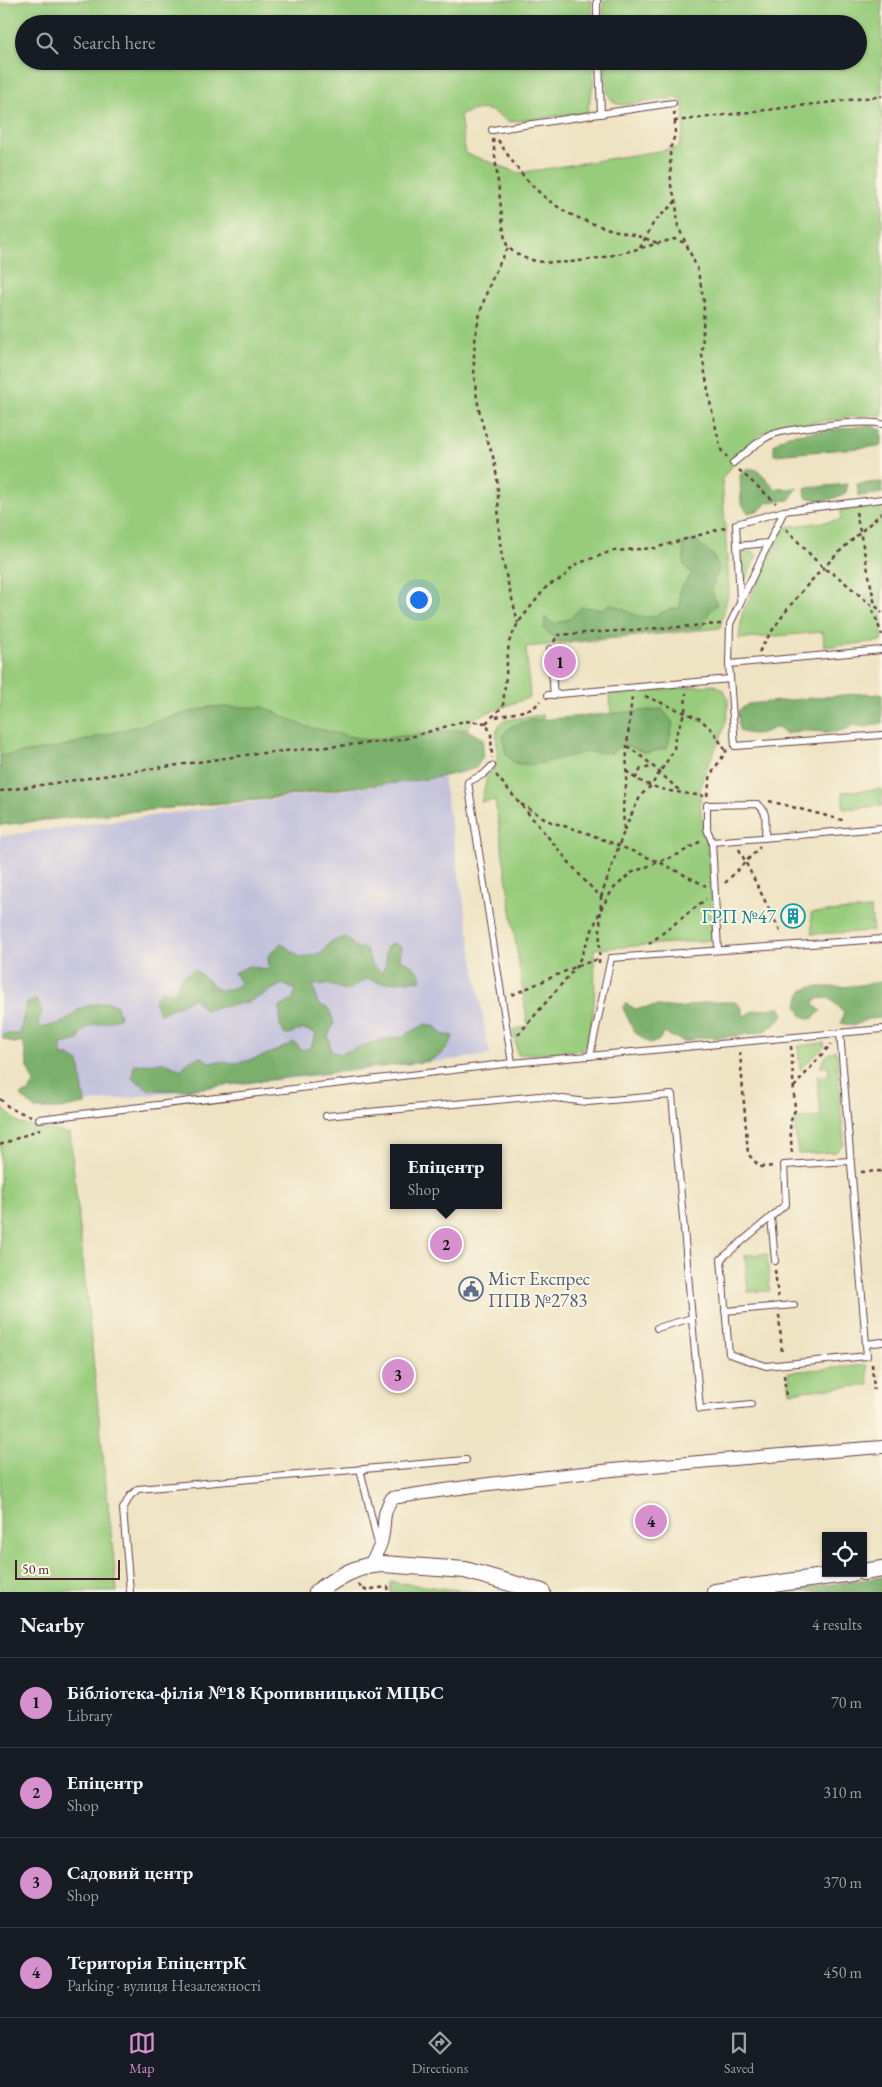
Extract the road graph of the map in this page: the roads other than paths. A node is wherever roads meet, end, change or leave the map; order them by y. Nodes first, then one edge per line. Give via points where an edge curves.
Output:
1 (596, 0) edge
2 (597, 15) edge
3 (599, 70) edge
4 (672, 103) road end
5 (601, 114) junction
6 (492, 130) road end
7 (882, 424) edge
8 (732, 463) road end
9 (882, 499) edge
10 (784, 511) junction
11 (768, 543) junction
12 (737, 546) junction
13 (740, 600) junction
14 (550, 649) road end
15 (882, 650) edge
16 (729, 664) junction
17 (730, 678) junction
18 (882, 735) edge
19 (492, 766) road end
20 (882, 828) edge
21 (765, 838) junction
22 (712, 842) junction
23 (882, 939) edge
24 (718, 950) junction
25 (882, 1029) edge
26 (840, 1033) junction
27 (590, 1056) junction
28 (512, 1063) junction
29 (326, 1116) dead end
30 (39, 1119) road end
31 (850, 1161) junction
32 (771, 1217) junction
33 (775, 1261) dead end
34 (794, 1305) dead end
35 (725, 1311) junction
36 (692, 1318) junction
37 (657, 1328) dead end
38 (882, 1342) edge
39 (866, 1344) junction
40 (752, 1404) dead end
41 (882, 1447) edge
42 (466, 1460) dead end
43 (360, 1469) junction
44 (375, 1558) junction
45 (882, 1569) edge
46 (867, 1571) edge
47 (823, 1577) edge
48 (130, 1592) edge
49 (318, 1592) edge
50 (542, 1592) edge
51 (715, 1592) edge

1 - 2 lane
3 - 5 lane
4 - 5 lane
5 - 6 lane
7 - 8 lane via 834,424 772,434
9 - 10 lane
10 - 11 lane
10 - 12 lane via 736,524
11 - 12 lane
11 - 13 lane
12 - 13 lane
13 - 16 lane via 730,624
14 - 17 lane via 551,695
15 - 16 lane
16 - 17 lane
17 - 18 lane via 735,746
19 - 28 lane via 468,782
20 - 21 lane
21 - 22 lane
21 - 22 lane via 766,813 763,807 757,804 707,805 707,829
22 - 24 lane
23 - 24 lane
24 - 27 lane via 610,958
25 - 26 lane
26 - 27 lane
26 - 31 lane
27 - 28 lane
28 - 30 lane
29 - 36 lane via 539,1096 587,1102 672,1095
31 - 32 lane via 784,1165 786,1204
31 - 39 lane
32 - 33 lane
32 - 35 lane via 721,1259
34 - 35 lane
35 - 39 lane via 728,1354 766,1366 867,1356
36 - 37 lane
36 - 40 lane via 700,1408
38 - 39 lane
41 - 44 street via 632,1468 392,1498 384,1511 382,1539
42 - 43 lane
43 - 44 lane
43 - 48 lane via 138,1490 130,1496 123,1509
44 - 49 street
44 - 50 street via 465,1570
45 - 46 street
47 - 51 street

